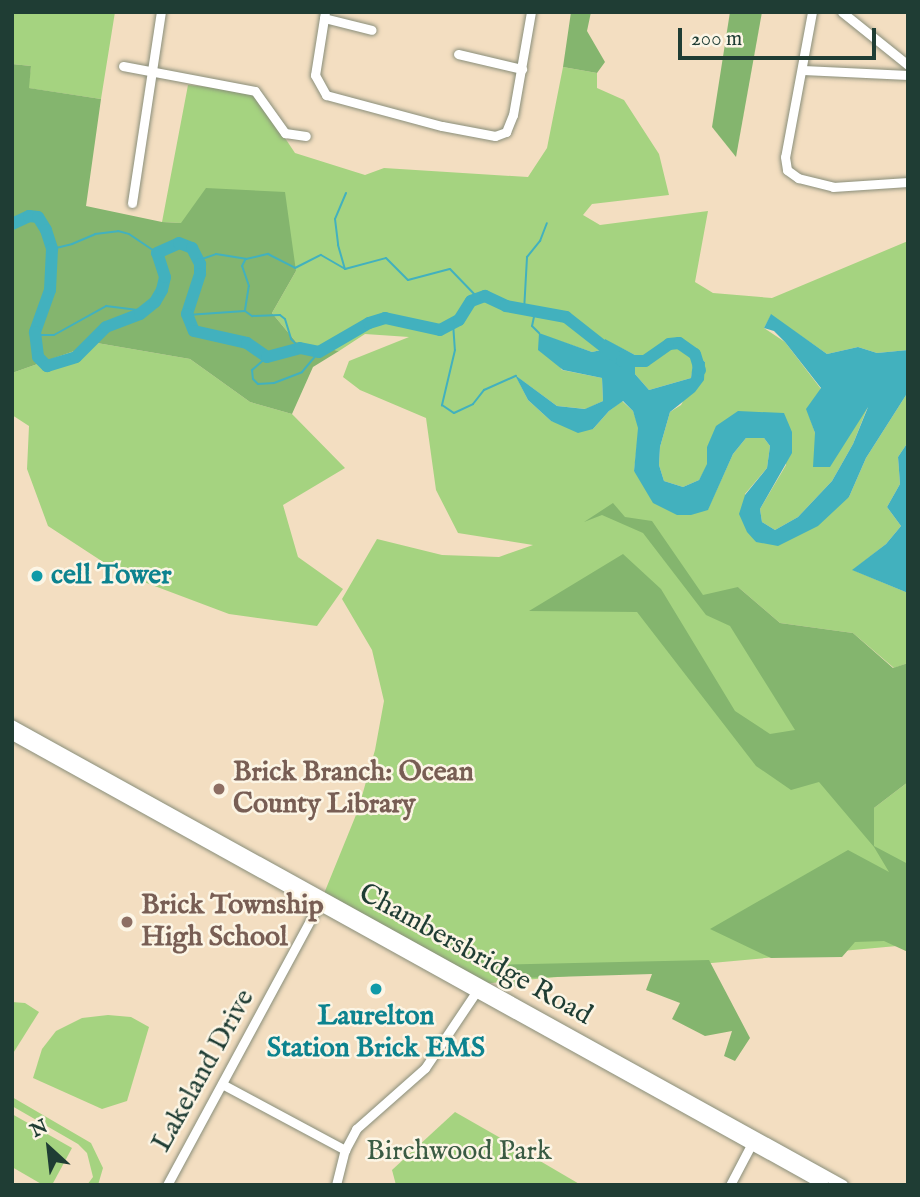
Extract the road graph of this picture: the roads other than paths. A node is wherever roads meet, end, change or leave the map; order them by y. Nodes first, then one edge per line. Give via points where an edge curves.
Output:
1 (161, 12) edge
2 (531, 12) edge
3 (812, 12) edge
4 (842, 12) edge
5 (325, 15) edge
6 (372, 30) dead end
7 (457, 54) dead end
8 (122, 66) dead end
9 (522, 69) junction
10 (803, 70) junction
11 (906, 70) edge
12 (152, 71) junction
13 (306, 136) dead end
14 (908, 183) edge
15 (132, 203) dead end
16 (12, 725) edge
17 (12, 735) edge
18 (319, 904) junction
19 (479, 988) junction
20 (222, 1084) junction
21 (751, 1145) junction
22 (345, 1150) junction
23 (167, 1185) edge
24 (336, 1185) edge
25 (730, 1185) edge
26 (824, 1185) edge
27 (843, 1185) edge

1 - 12 street
2 - 9 street
3 - 10 street
4 - 11 street
5 - 6 street
5 - 9 street via 315,75 323,93 442,127 495,136 506,132
7 - 9 street
8 - 12 street
10 - 11 street
10 - 14 street via 785,157 787,170 798,178 833,187
12 - 13 street via 255,91 285,133
12 - 15 street
16 - 19 main road, Chambersbridge Road
17 - 18 main road, Chambersbridge Road
18 - 19 main road, Chambersbridge Road
18 - 20 street, Lakeland Drive
19 - 21 main road, Chambersbridge Road
19 - 22 street via 425,1069 365,1120
19 - 27 main road, Chambersbridge Road
20 - 22 street
20 - 23 street, Lakeland Drive
21 - 25 street
21 - 26 main road, Chambersbridge Road
22 - 24 street

